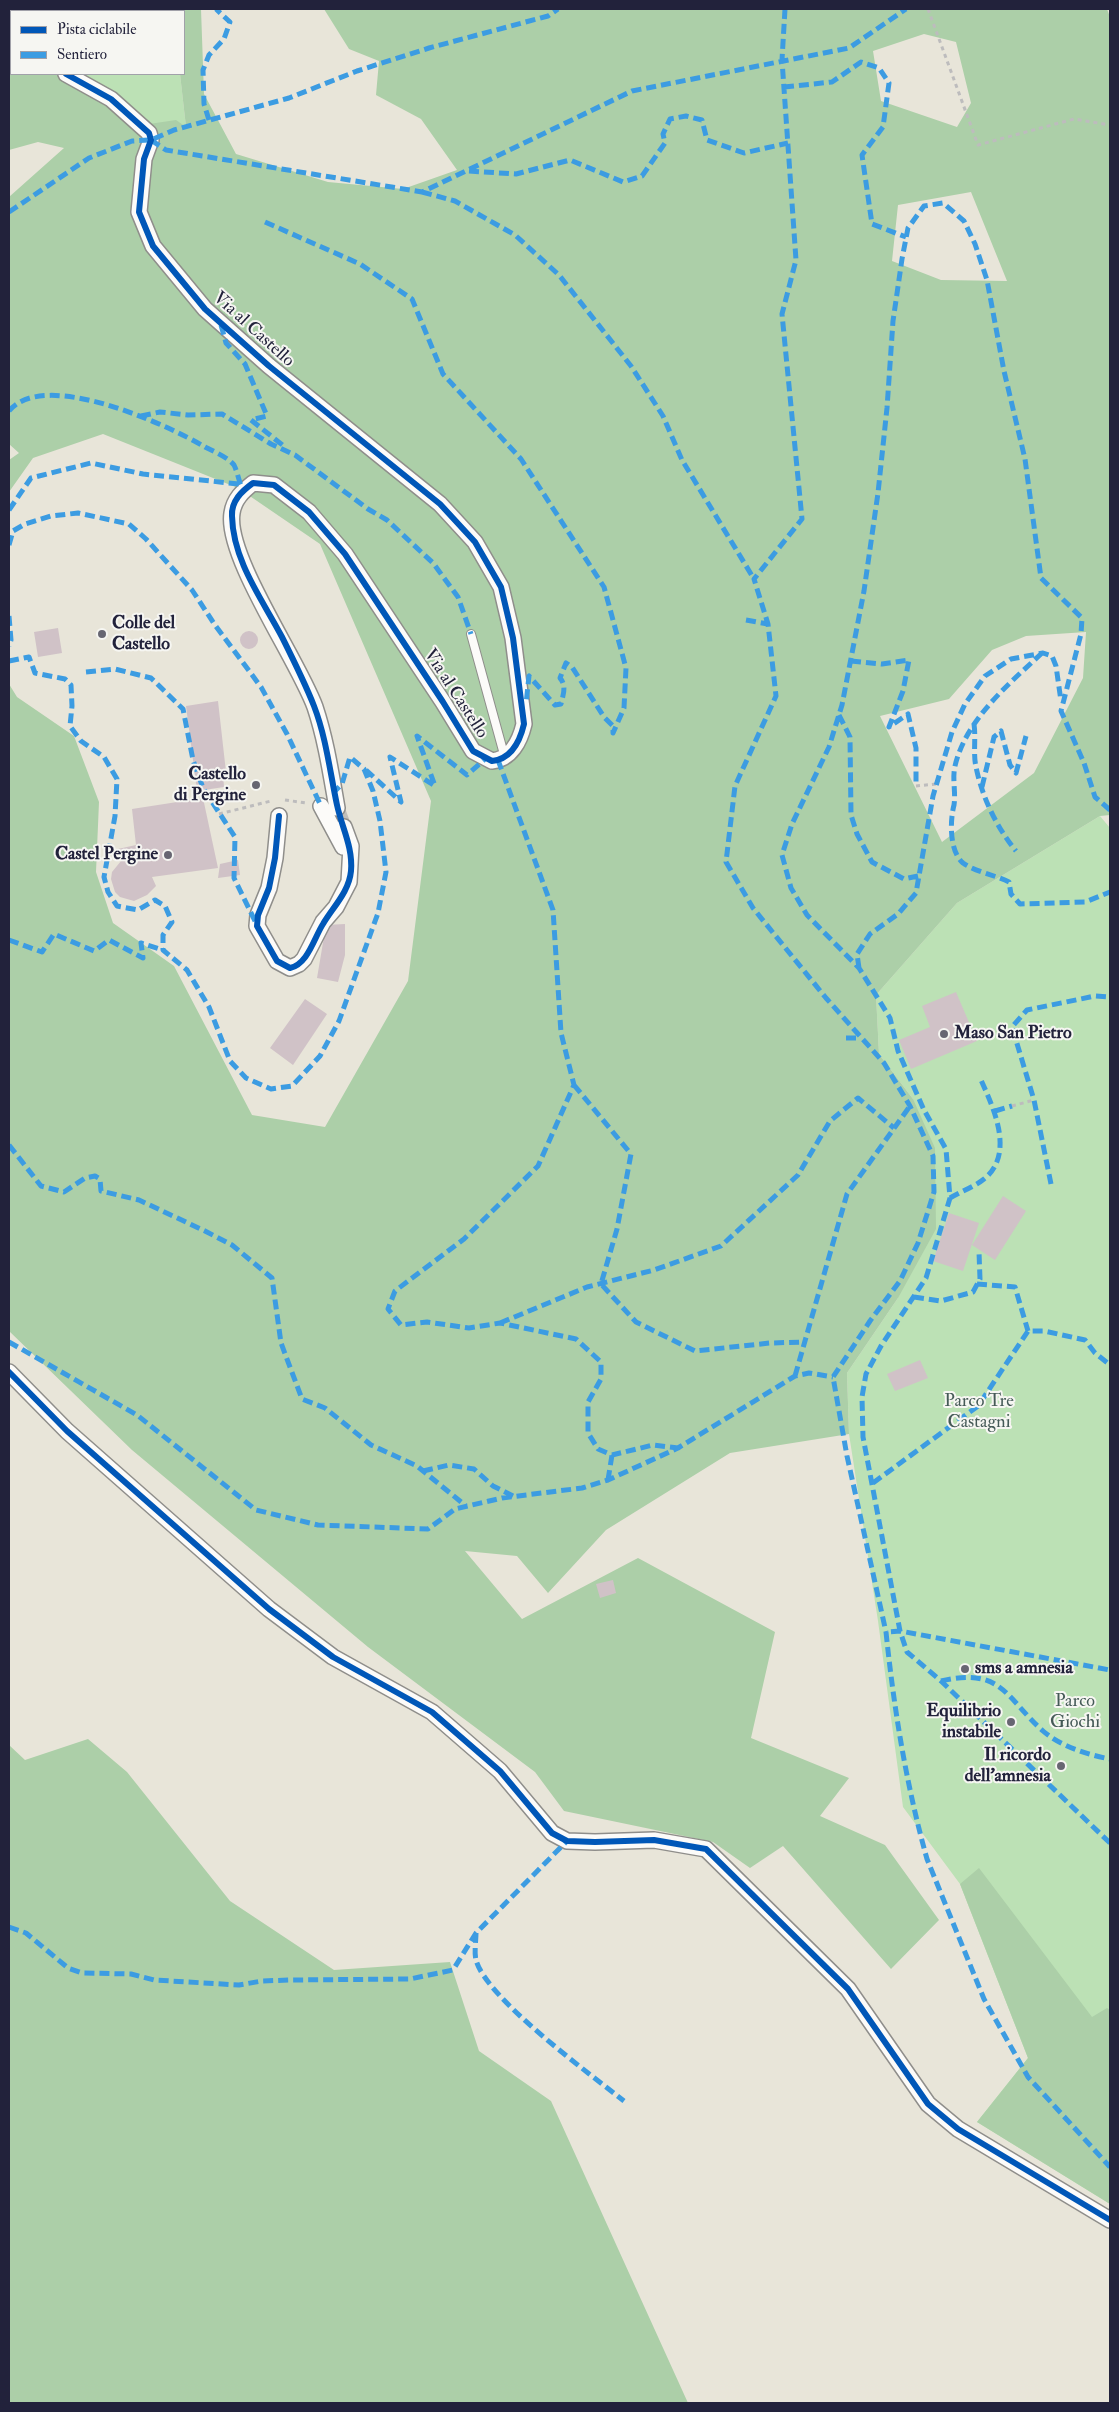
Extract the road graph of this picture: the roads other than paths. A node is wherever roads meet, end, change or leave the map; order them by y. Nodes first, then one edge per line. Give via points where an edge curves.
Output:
1 (68, 75) edge
2 (472, 634) dead end
3 (505, 758) junction
4 (321, 806) dead end
5 (338, 808) tunnel mouth
6 (279, 816) dead end
7 (344, 826) tunnel mouth
8 (350, 859) junction
9 (9, 1372) edge
10 (1110, 2220) edge

1 - 3 street, Via al Castello via 111,99 149,132 151,140 144,159 139,212 154,246 205,309 269,366 440,504 476,542 501,587 522,694 524,724 521,737
2 - 3 lane
3 - 5 street, Via al Castello via 492,761 473,751 345,554 309,512 274,485 254,483 243,490 231,514 234,541 314,706
4 - 8 street
6 - 8 street via 270,888 258,915 257,926 281,964 290,968 304,959 349,882
7 - 8 street via 351,846
9 - 10 street via 67,1431 269,1610 333,1657 432,1712 500,1771 552,1833 567,1841 654,1840 706,1849 848,1989 928,2104 958,2130

